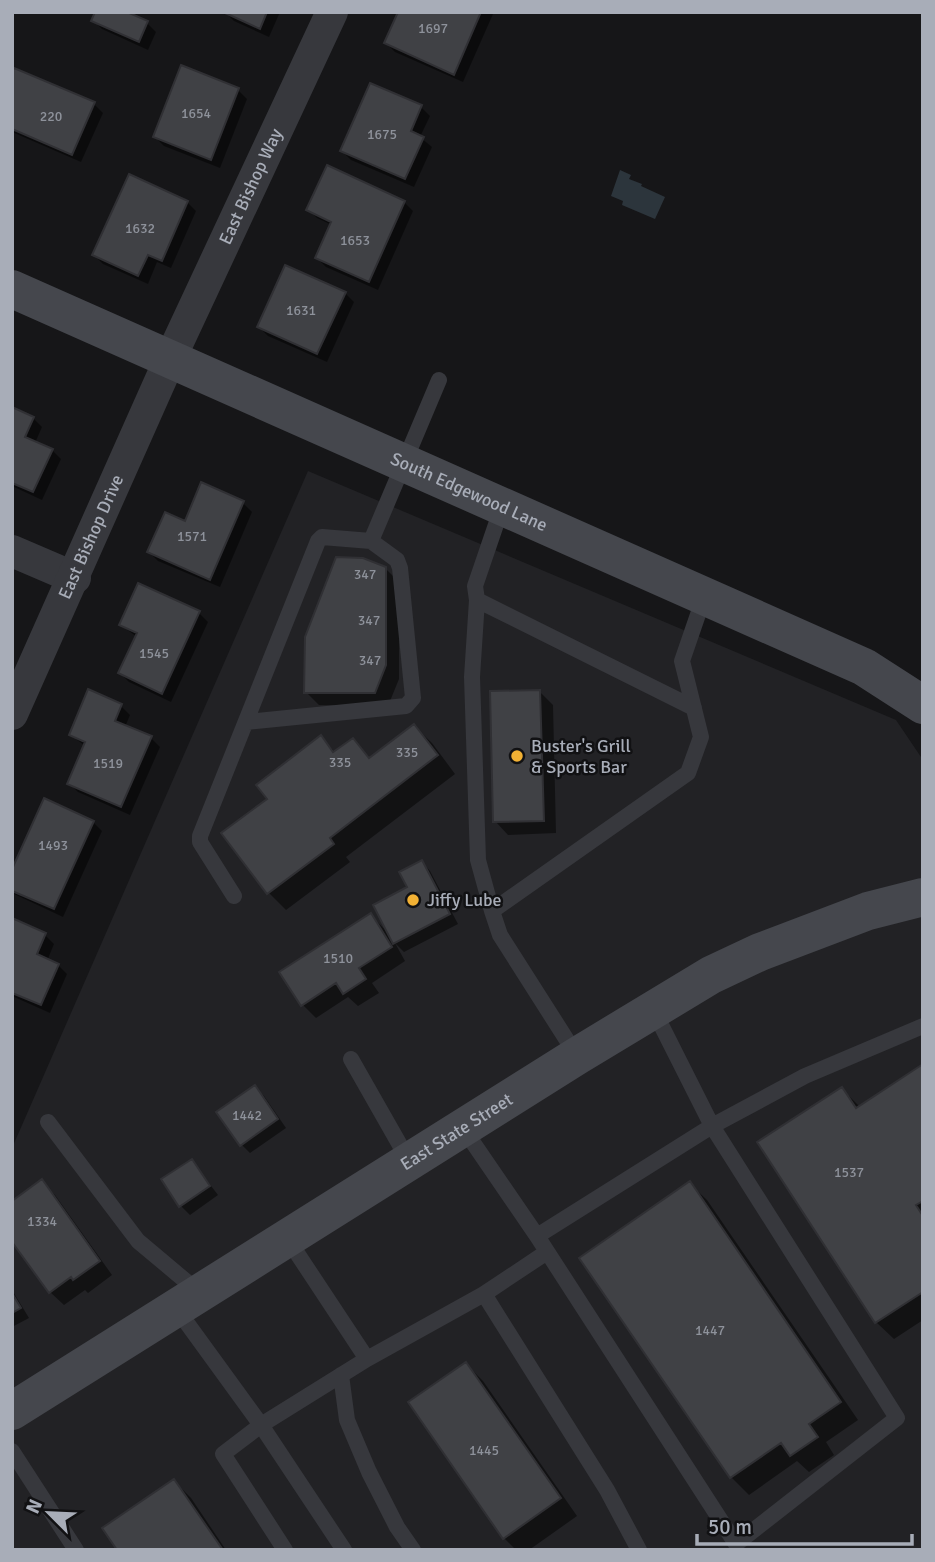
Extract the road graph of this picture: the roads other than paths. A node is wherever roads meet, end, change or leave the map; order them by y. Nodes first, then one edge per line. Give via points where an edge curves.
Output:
1 (332, 12) edge
2 (12, 289) edge
3 (170, 359) junction
4 (439, 380) dead end
5 (403, 463) junction
6 (502, 506) junction
7 (371, 541) junction
8 (12, 551) edge
9 (75, 578) junction
10 (704, 596) junction
11 (477, 600) junction
12 (923, 705) edge
13 (694, 708) junction
14 (12, 714) edge
15 (246, 722) junction
16 (234, 896) dead end
17 (923, 897) edge
18 (492, 911) junction
19 (653, 1009) junction
20 (923, 1026) edge
21 (577, 1056) junction
22 (351, 1059) dead end
23 (48, 1122) dead end
24 (712, 1126) junction
25 (463, 1127) junction
26 (409, 1161) junction
27 (537, 1236) junction
28 (287, 1238) junction
29 (547, 1252) junction
30 (484, 1294) junction
31 (188, 1300) junction
32 (367, 1359) junction
33 (341, 1375) junction
34 (12, 1411) edge
35 (261, 1425) junction
36 (12, 1451) edge
37 (76, 1550) edge
38 (285, 1550) edge
39 (344, 1550) edge
40 (414, 1550) edge
41 (639, 1550) edge

1 - 3 street, East Bishop Way
2 - 3 main road, South Edgewood Lane
3 - 5 main road, South Edgewood Lane
3 - 9 street, East Bishop Drive
4 - 5 lane
5 - 6 main road, South Edgewood Lane
5 - 7 lane
6 - 10 main road, South Edgewood Lane
6 - 11 lane via 475,586
7 - 15 lane via 322,537 318,541
7 - 15 lane via 397,560 400,568 410,703
8 - 9 street
9 - 14 street, East Bishop Drive
10 - 12 main road, South Edgewood Lane via 864,667
10 - 13 lane via 682,661
11 - 13 lane
11 - 18 lane via 472,677 478,860
13 - 18 lane via 701,737 688,773
15 - 16 lane via 199,839
17 - 19 main road, East State Street via 868,911 760,952
18 - 21 lane via 500,935
19 - 21 main road, East State Street
19 - 24 lane
20 - 24 lane via 805,1076
21 - 25 main road, East State Street
22 - 26 lane
23 - 31 lane
24 - 27 lane
24 - 29 lane via 897,1418 736,1544
25 - 26 main road, East State Street
25 - 27 lane
26 - 28 main road, East State Street
27 - 29 lane
28 - 31 main road, East State Street
28 - 32 lane
29 - 30 lane
30 - 32 lane
30 - 41 lane via 607,1490
31 - 34 main road, East State Street
31 - 35 lane
32 - 33 lane
33 - 35 lane
33 - 40 lane via 347,1420 397,1527
35 - 38 lane via 223,1454
35 - 39 lane
36 - 37 lane

